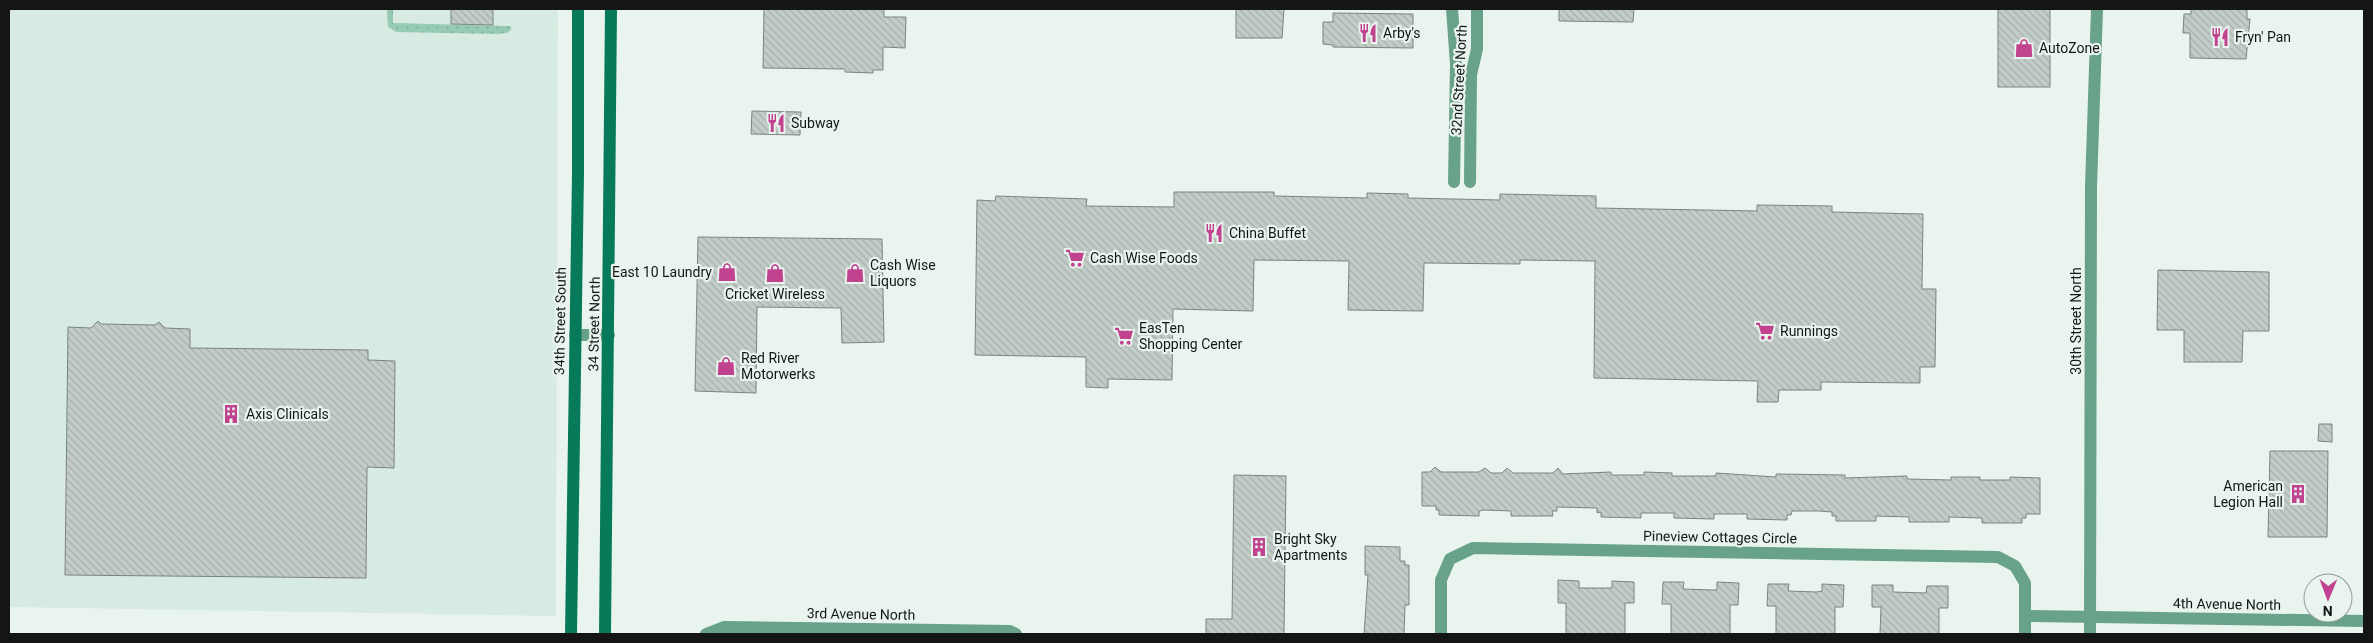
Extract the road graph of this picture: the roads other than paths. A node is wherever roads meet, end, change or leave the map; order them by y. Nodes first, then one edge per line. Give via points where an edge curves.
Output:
1 (578, 9) edge
2 (1452, 9) edge
3 (1477, 9) edge
4 (2097, 9) edge
5 (611, 11) edge
6 (1454, 182) dead end
7 (1470, 182) dead end
8 (575, 334) junction
9 (609, 335) junction
10 (2025, 616) junction
11 (2090, 617) junction
12 (2364, 621) edge
13 (571, 634) edge
14 (605, 634) edge
15 (706, 634) edge
16 (1016, 634) edge
17 (1441, 634) edge
18 (2025, 634) edge
19 (2090, 634) edge

1 - 8 main road, 34th Street South
2 - 6 street, 32nd Street North via 1456,64
3 - 7 street, 32nd Street North via 1477,49 1471,75
4 - 11 street, 30th Street North via 2091,207
5 - 9 main road, 34 Street North
8 - 9 street
8 - 13 main road, 34th Street South
9 - 14 main road, 34 Street North
10 - 11 street
10 - 17 street, Pineview Cottages Circle via 2025,583 2015,566 1998,557 1473,548 1450,559 1441,580
10 - 18 street, Pineview Cottages Circle
11 - 12 street, 4th Avenue North
11 - 19 street, 30th Street North
15 - 16 street, 3rd Avenue North via 724,628 1010,631

